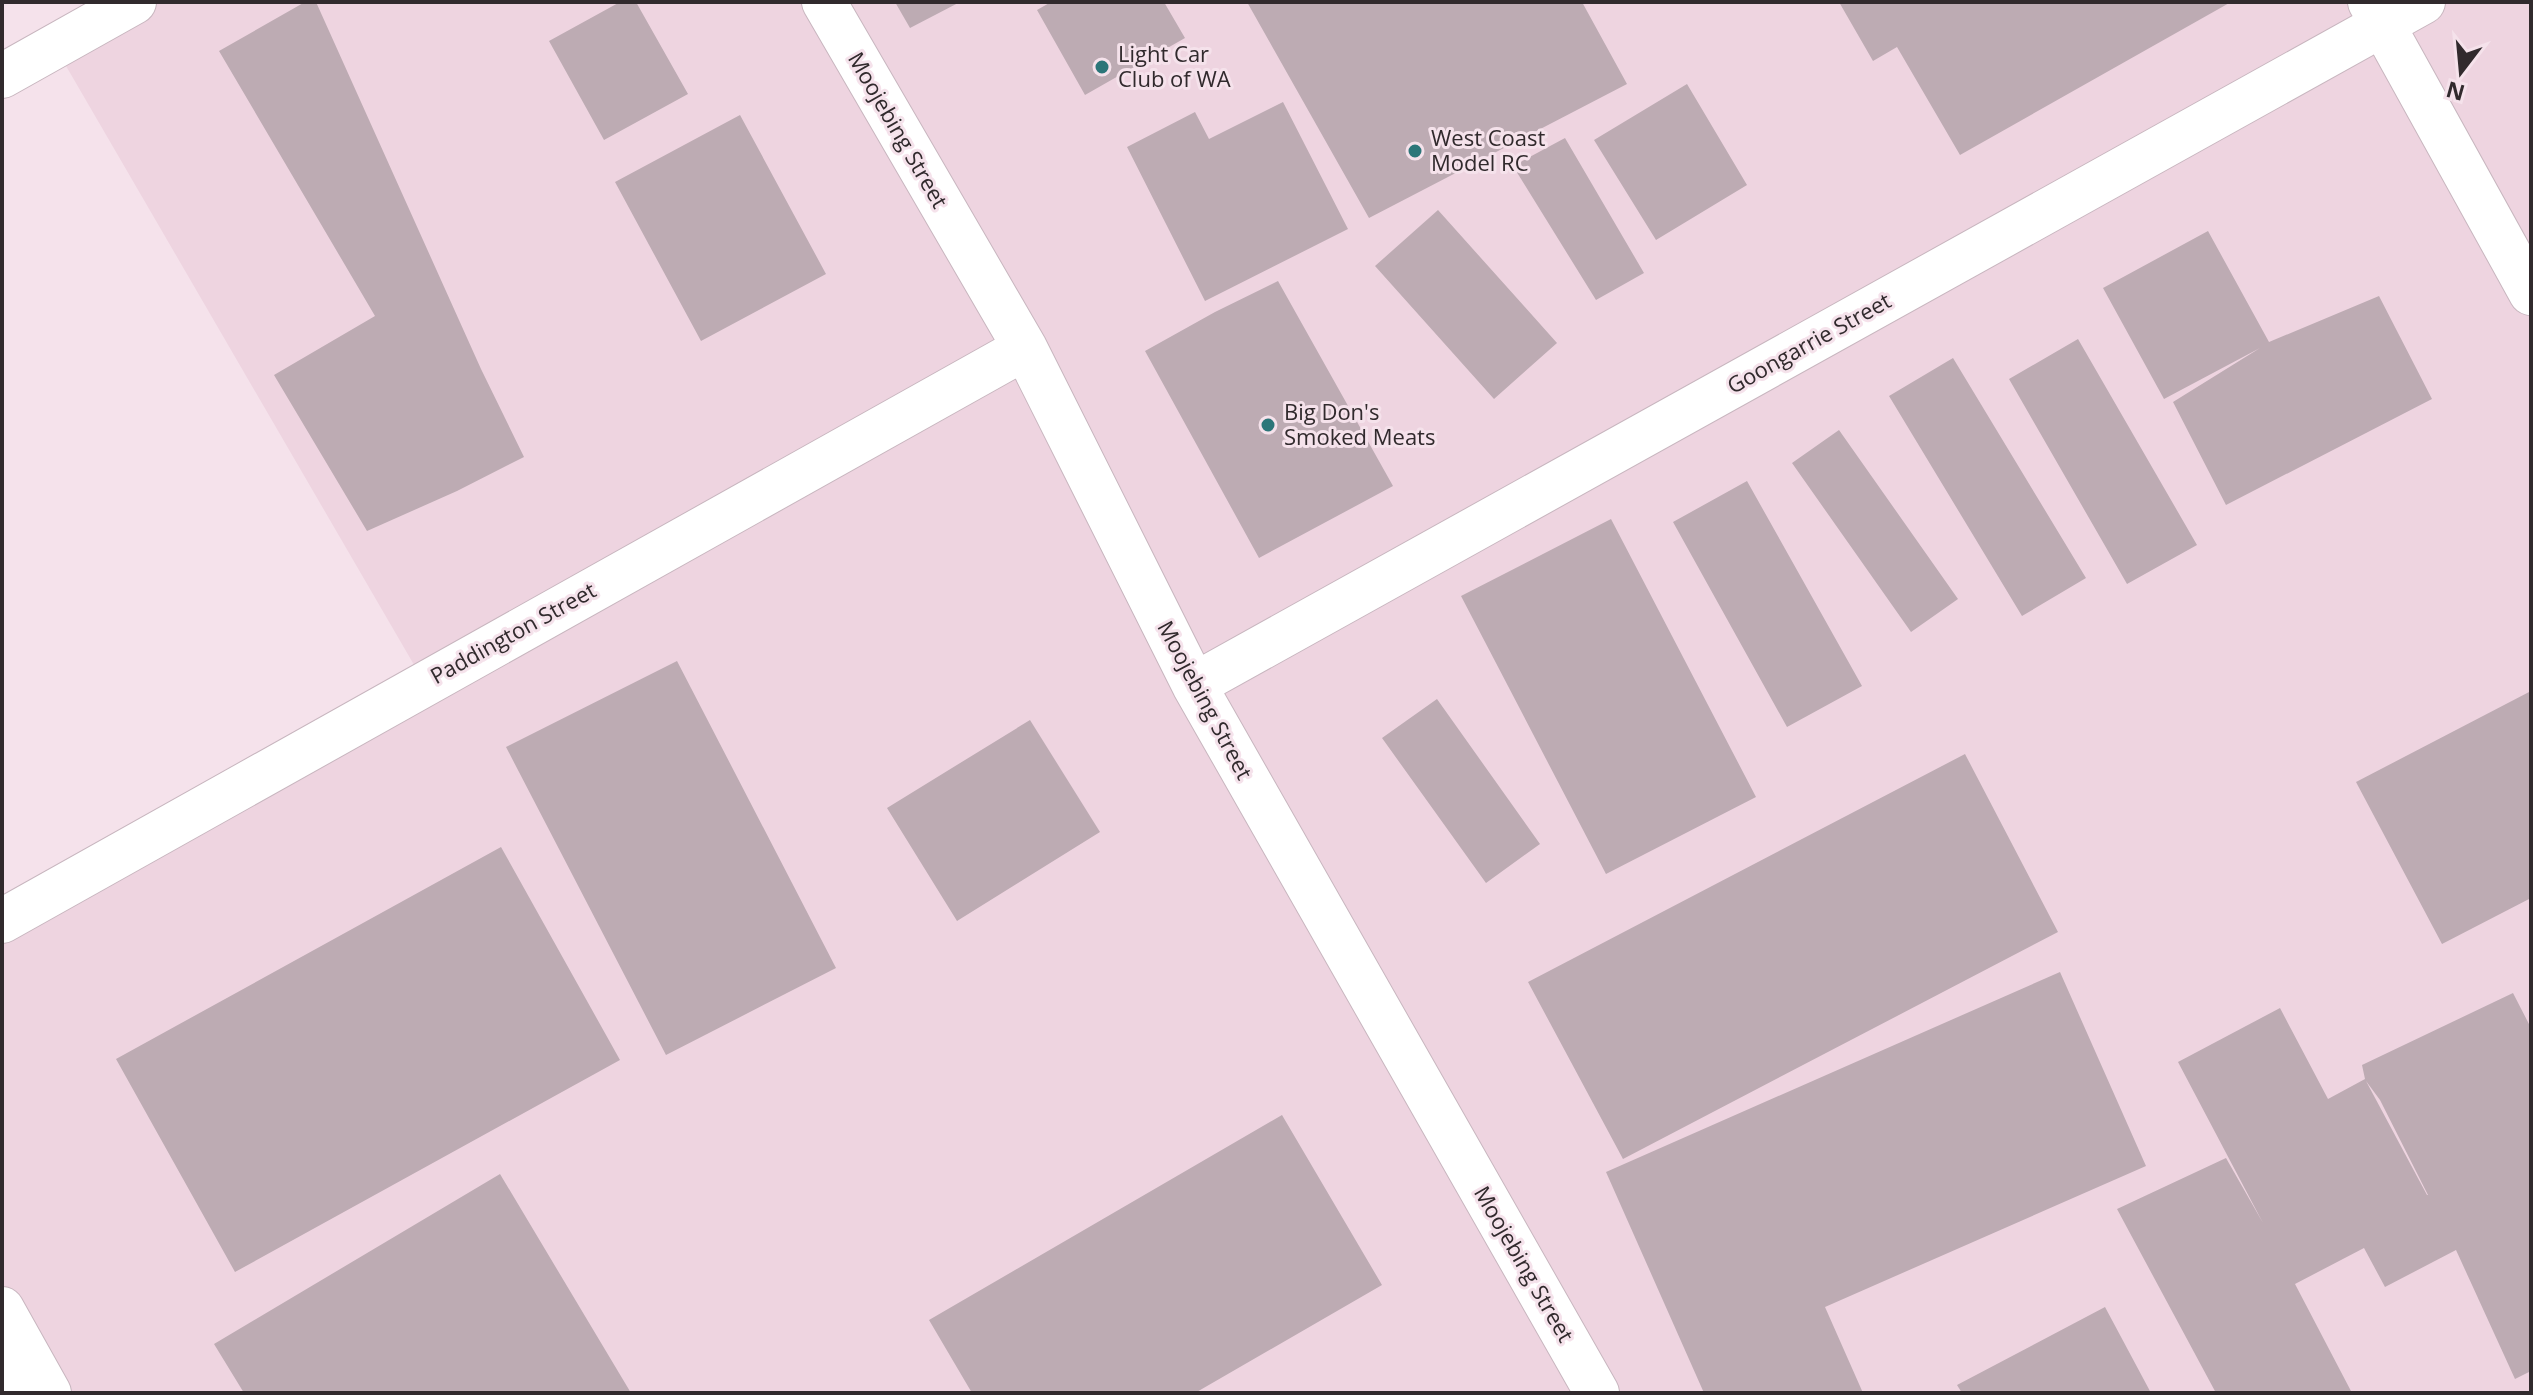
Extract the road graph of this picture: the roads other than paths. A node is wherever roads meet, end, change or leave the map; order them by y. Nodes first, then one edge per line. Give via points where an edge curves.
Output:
1 (134, 2) edge
2 (824, 2) edge
3 (2423, 2) edge
4 (2376, 13) edge
5 (2, 76) edge
6 (2531, 293) edge
7 (1025, 348) junction
8 (1194, 685) junction
9 (2, 921) edge
10 (2, 1309) edge
11 (28, 1381) edge
12 (1597, 1393) edge

1 - 5 street
2 - 7 street, Moojebing Street
3 - 4 street, Goongarrie Street
4 - 6 street
4 - 8 street, Goongarrie Street
7 - 8 street, Moojebing Street
7 - 9 street, Paddington Street
8 - 12 street, Moojebing Street
10 - 11 street

